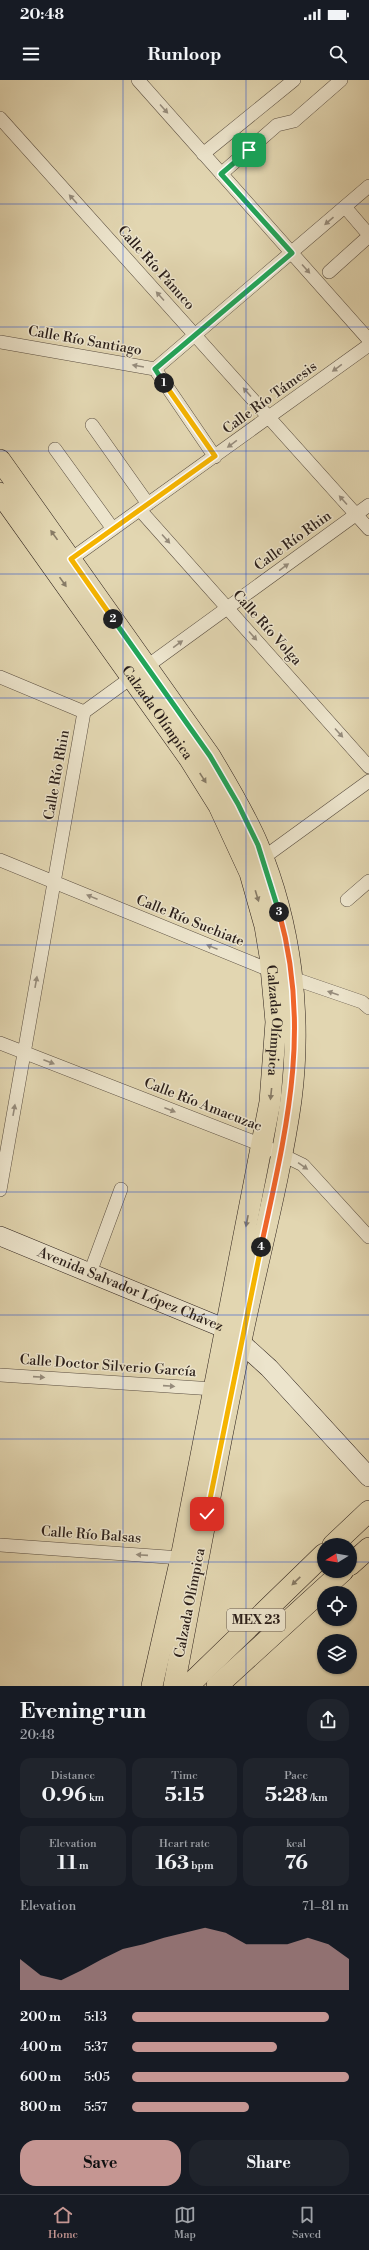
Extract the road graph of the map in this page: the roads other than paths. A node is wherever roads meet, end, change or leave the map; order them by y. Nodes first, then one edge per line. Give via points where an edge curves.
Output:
1 (138, 80) edge
2 (294, 80) edge
3 (341, 80) edge
4 (0, 118) edge
5 (204, 154) junction
6 (221, 174) junction
7 (369, 186) edge
8 (345, 207) junction
9 (369, 235) edge
10 (292, 253) junction
11 (329, 272) dead end
12 (194, 334) junction
13 (369, 340) edge
14 (0, 342) edge
15 (369, 345) edge
16 (155, 369) junction
17 (269, 418) junction
18 (92, 424) dead end
19 (55, 449) dead end
20 (215, 456) junction
21 (0, 460) edge
22 (2, 497) edge
23 (369, 505) edge
24 (144, 507) junction
25 (356, 515) junction
26 (113, 529) junction
27 (369, 529) edge
28 (71, 559) junction
29 (228, 608) junction
30 (139, 672) junction
31 (0, 677) edge
32 (84, 712) junction
33 (369, 767) edge
34 (369, 781) edge
35 (263, 858) junction
36 (0, 860) edge
37 (369, 881) edge
38 (53, 882) junction
39 (346, 900) dead end
40 (272, 971) junction
41 (292, 979) junction
42 (367, 1002) edge
43 (0, 1043) edge
44 (24, 1052) junction
45 (262, 1145) junction
46 (281, 1154) junction
47 (121, 1189) dead end
48 (0, 1190) edge
49 (0, 1236) edge
50 (369, 1237) edge
51 (90, 1273) junction
52 (233, 1335) junction
53 (0, 1375) edge
54 (214, 1389) junction
55 (369, 1477) edge
56 (369, 1511) edge
57 (341, 1538) edge
58 (0, 1545) edge
59 (369, 1548) edge
60 (180, 1558) junction
61 (357, 1559) edge
62 (317, 1561) edge
63 (335, 1578) edge
64 (152, 1686) edge
65 (174, 1686) edge
66 (188, 1686) edge
67 (217, 1686) edge

1 -> 5 street
2 - 5 street
3 - 6 street via 294,121 277,125
12 -> 4 street, Calle Río Pánuco
5 - 6 street
6 - 10 street
7 - 8 street
8 - 9 street
8 -> 10 street
9 - 11 street
10 - 12 street
10 -> 13 street
12 - 16 street
17 -> 12 street, Calle Río Pánuco
16 -> 14 street, Calle Río Santiago
15 -> 17 street, Calle Río Támesis
16 - 20 street, Calle Río Santiago
17 -> 20 street, Calle Río Támesis
25 -> 17 street, Calle Río Pánuco
18 - 24 street, Calle Río Volga
19 - 26 street
20 - 24 street, Calle Río Támesis
28 -> 21 main road, Calzada Olímpica
22 -> 30 main road, Calzada Olímpica
23 - 25 street, Calle Río Rhin
24 - 26 street, Calle Río Támesis
24 -> 29 street, Calle Río Volga
25 - 27 street, Calle Río Pánuco
29 -> 25 street, Calle Río Rhin
26 - 28 street, Calle Río Támesis
28 - 30 main road, Calzada Olímpica
30 -> 29 street, Calle Río Rhin
29 -> 33 street, Calle Río Volga
30 - 32 street, Calle Río Rhin
30 - 35 main road, Calzada Olímpica via 210,756 238,804
30 -> 40 main road, Calzada Olímpica via 230,826 250,873
31 - 32 street
32 - 38 street, Calle Río Rhin
34 - 35 street
35 - 41 main road, Calzada Olímpica via 283,926
36 - 38 street, Calle Río Suchiate
37 - 39 street
40 -> 38 street, Calle Río Suchiate
44 -> 38 street, Calle Río Rhin
40 - 41 street, Calle Río Suchiate
40 -> 45 main road, Calzada Olímpica via 276,1022 274,1062
42 -> 41 street, Calle Río Suchiate
41 - 46 main road, Calzada Olímpica via 295,1012 294,1059 291,1100
43 - 44 street, Calle Río Amacuzac
44 -> 45 street, Calle Río Amacuzac
48 -> 44 street, Calle Río Rhin
45 - 46 street, Calle Río Amacuzac
45 -> 52 main road, Calzada Olímpica
46 -> 50 street, Calle Río Amacuzac via 303,1165
46 - 52 main road, Calzada Olímpica
47 - 51 street
49 - 51 street, Avenida Salvador López Chávez
51 - 52 street, Avenida Salvador López Chávez
52 - 54 main road, Calzada Olímpica
52 - 55 street, Avenida Salvador López Chávez via 269,1368
52 - 65 main road, Calzada Olímpica
53 -> 54 street, Calle Doctor Silverio García
54 - 60 main road, Calzada Olímpica
56 - 57 main road
60 -> 58 street, Calle Río Balsas
59 - 61 main road
60 - 64 main road, Calzada Olímpica
62 -> 66 main road, MEX 23
63 - 67 main road, MEX 23

